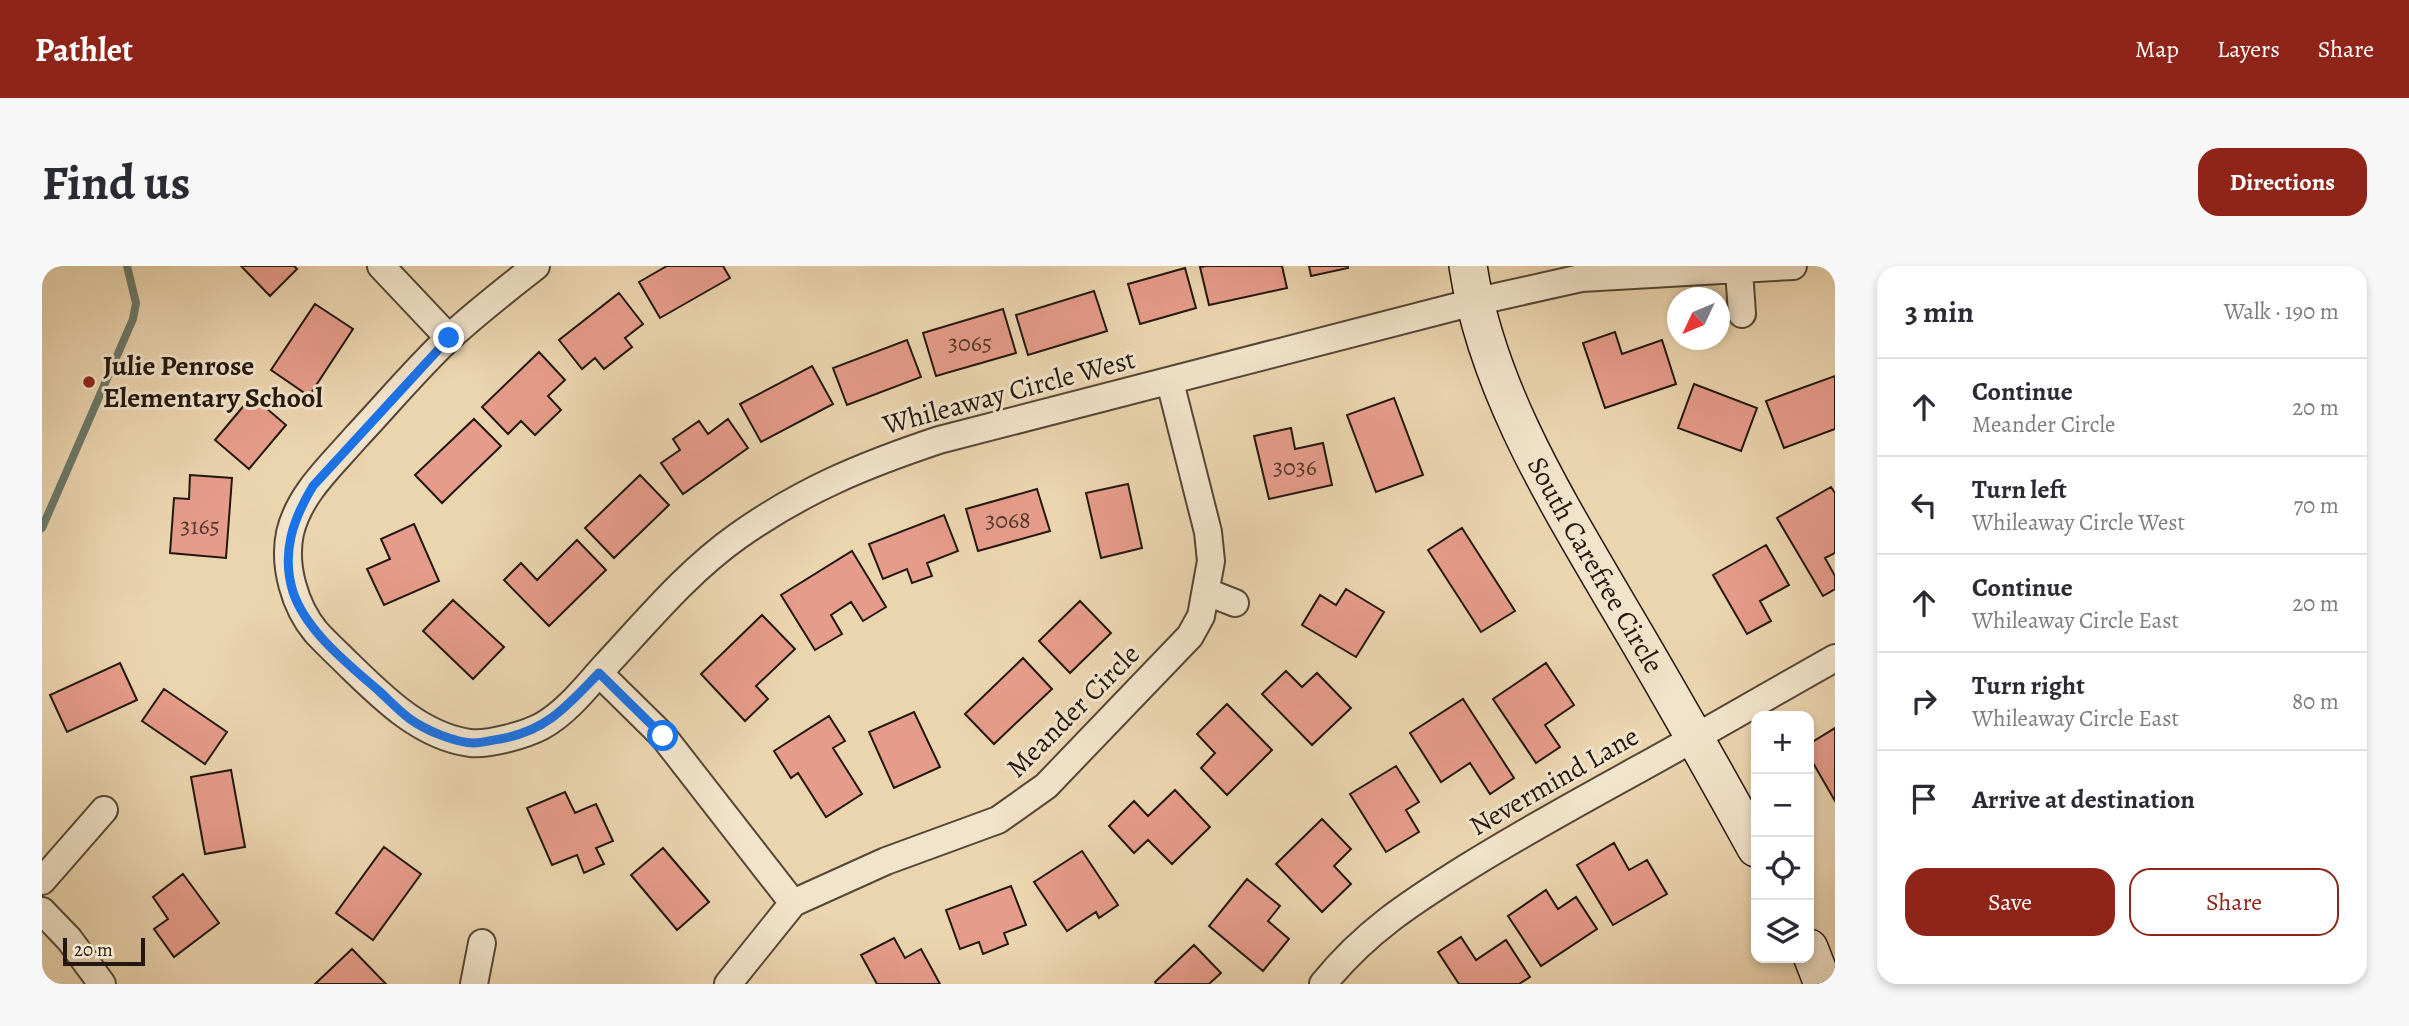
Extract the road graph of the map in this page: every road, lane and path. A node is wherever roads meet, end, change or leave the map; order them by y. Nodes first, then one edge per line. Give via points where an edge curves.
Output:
1 (381, 266) edge
2 (536, 266) edge
3 (1468, 266) edge
4 (1793, 266) edge
5 (1708, 269) edge
6 (1739, 270) junction
7 (1474, 302) junction
8 (1742, 314) dead end
9 (449, 338) junction
10 (1170, 382) junction
11 (1207, 592) junction
12 (1235, 603) dead end
13 (1835, 657) edge
14 (599, 673) junction
15 (1695, 737) junction
16 (104, 810) dead end
17 (1751, 839) edge
18 (42, 881) edge
19 (793, 903) junction
20 (42, 911) edge
21 (482, 943) dead end
22 (1814, 961) edge
23 (102, 984) edge
24 (474, 984) edge
25 (728, 984) edge
26 (1323, 984) edge
27 (1823, 984) edge

1 - 9 street
2 - 9 street, Whileaway Circle West
3 - 7 main road, South Carefree Circle
4 - 6 street, Whileaway Circle West
5 - 6 street, Whileaway Circle West
5 - 7 street, Whileaway Circle West via 1581,278
6 - 8 street
7 - 10 street, Whileaway Circle West
7 - 15 main road, South Carefree Circle via 1528,445
9 - 14 street, Whileaway Circle West via 313,486 298,510 288,559 293,592 314,630 352,667 411,720 440,735 473,743 519,736 566,708
10 - 11 street, Meander Circle via 1208,533
10 - 14 street, Whileaway Circle West via 939,440 840,476 734,539 674,591
11 - 12 street
11 - 19 street, Meander Circle via 1190,636 1028,801 998,820 886,861
13 - 15 street, Nevermind Lane
14 - 19 street via 663,736
15 - 17 main road, South Carefree Circle
15 - 26 street, Nevermind Lane via 1532,827 1397,912 1342,960
16 - 18 street
19 - 25 street, Meander Circle
20 - 23 street
21 - 24 street
22 - 27 main road

